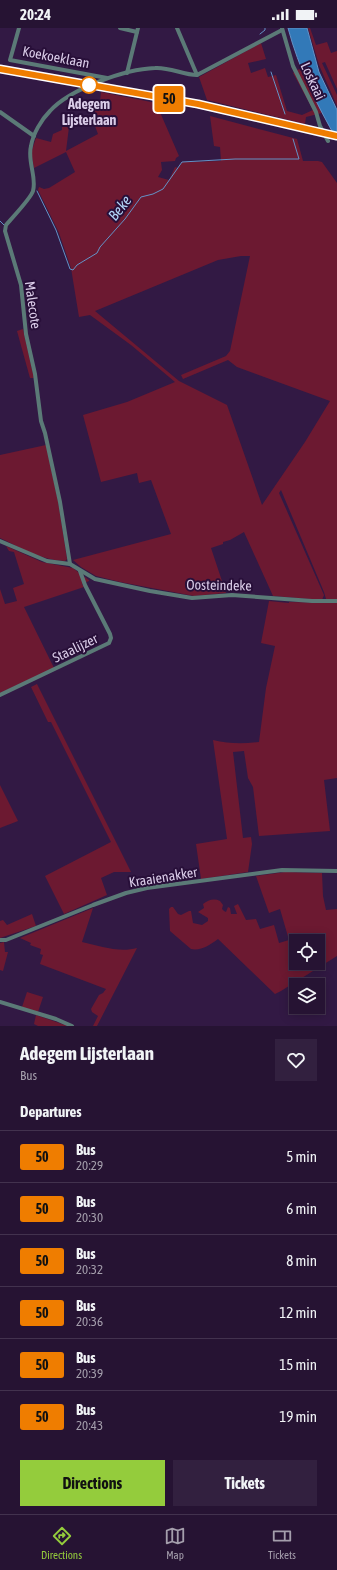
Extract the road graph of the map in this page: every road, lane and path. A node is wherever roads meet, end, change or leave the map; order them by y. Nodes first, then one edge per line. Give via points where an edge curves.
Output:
1 (19, 28) edge
2 (120, 28) edge
3 (177, 28) edge
4 (282, 29) edge
5 (137, 30) edge
6 (0, 69) edge
7 (127, 73) junction
8 (197, 75) junction
9 (107, 78) junction
10 (90, 85) junction
11 (0, 112) edge
12 (34, 136) junction
13 (337, 136) edge
14 (328, 142) dead end
15 (0, 541) edge
16 (68, 564) junction
17 (80, 571) junction
18 (337, 601) edge
19 (0, 696) edge
20 (337, 871) edge
21 (0, 940) edge
22 (0, 1002) edge
23 (72, 1026) edge

1 - 9 street, Koekoeklaan via 10,60
2 - 5 street
3 - 8 street
4 - 8 street
4 - 14 street, Loskaai via 294,66
5 - 7 street
6 - 10 main road
7 - 8 street, Malecote via 164,68
7 - 9 street, Malecote
9 - 10 street, Malecote
10 - 12 street, Malecote via 59,103 49,112
10 - 13 main road, bridge via 198,104
11 - 12 street
12 - 16 street, Malecote via 29,155 33,192 6,224 5,231 21,286 26,334 35,374 41,421 60,502
15 - 16 street via 47,561
16 - 17 street, Oosteindeke
17 - 18 street, Oosteindeke via 95,579 192,598 232,595
17 - 19 street, Staalijzer via 110,634 109,643
20 - 21 street, Kraaienakker via 282,870 147,888 126,893 6,940
22 - 23 street

